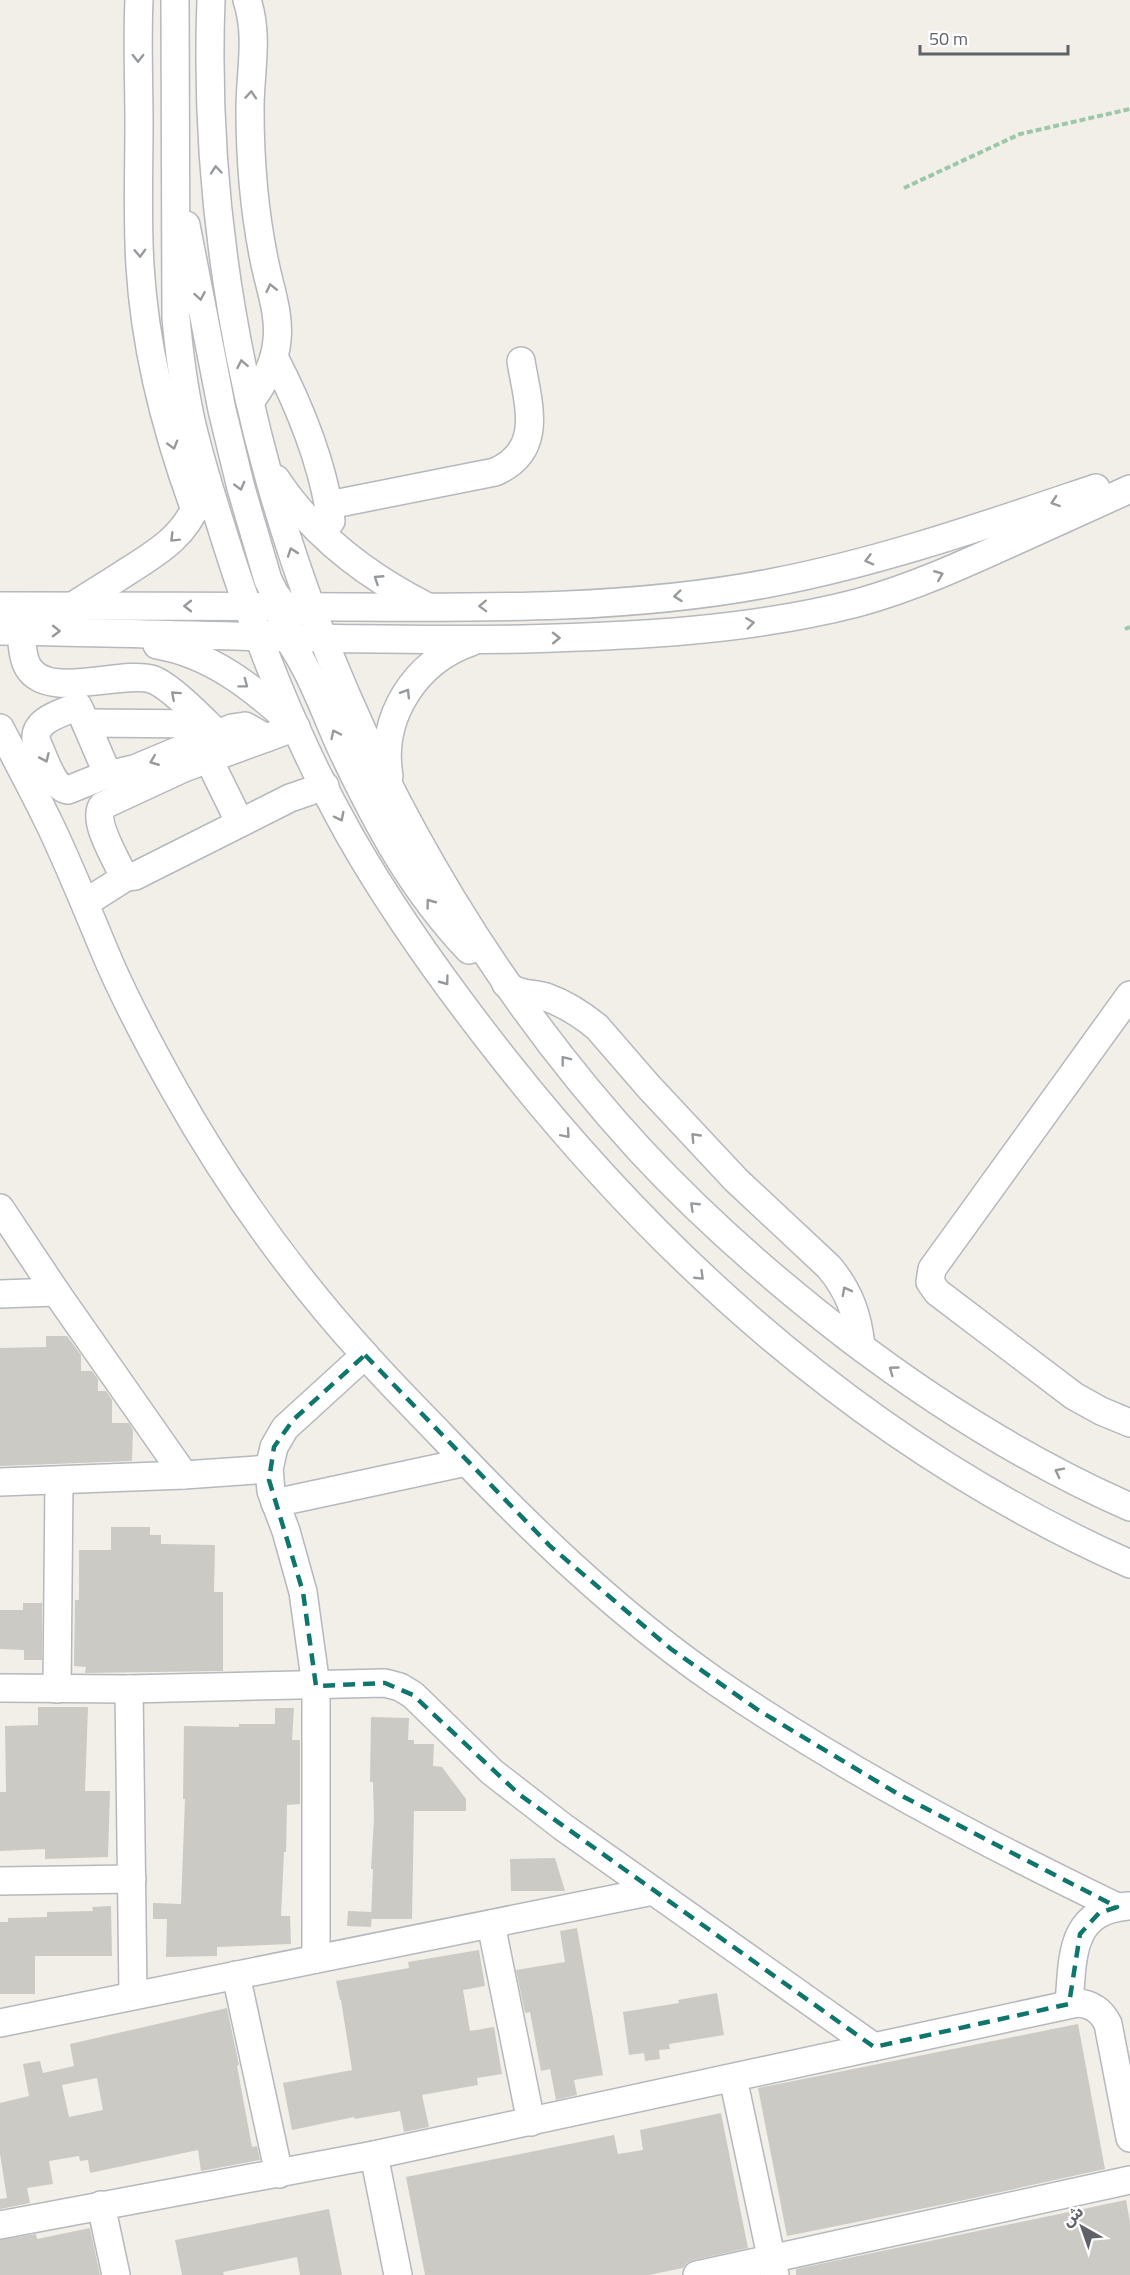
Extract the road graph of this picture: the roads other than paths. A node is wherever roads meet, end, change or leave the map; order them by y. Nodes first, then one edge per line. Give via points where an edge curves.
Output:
1 (138, 0) edge
2 (175, 0) edge
3 (212, 0) edge
4 (247, 0) edge
5 (174, 177) junction
6 (274, 357) junction
7 (521, 362) dead end
8 (249, 402) junction
9 (263, 458) junction
10 (202, 467) junction
11 (1130, 476) edge
12 (1130, 489) edge
13 (329, 505) junction
14 (195, 510) junction
15 (334, 546) junction
16 (73, 606) junction
17 (246, 606) junction
18 (283, 607) junction
19 (311, 607) junction
20 (430, 608) junction
21 (6, 627) edge
22 (112, 633) junction
23 (258, 638) junction
24 (288, 639) junction
25 (323, 639) junction
26 (476, 640) junction
27 (78, 704) junction
28 (296, 727) junction
29 (0, 728) edge
30 (204, 746) junction
31 (325, 786) junction
32 (391, 789) junction
33 (98, 792) junction
34 (240, 823) junction
35 (212, 838) junction
36 (126, 877) junction
37 (85, 903) junction
38 (513, 991) junction
39 (1130, 995) edge
40 (0, 1208) edge
41 (56, 1292) junction
42 (0, 1294) edge
43 (861, 1347) junction
44 (365, 1355) junction
45 (1130, 1423) edge
46 (466, 1462) junction
47 (269, 1469) junction
48 (184, 1475) junction
49 (59, 1481) junction
50 (0, 1482) edge
51 (1130, 1484) edge
52 (1099, 1494) junction
53 (275, 1503) junction
54 (1130, 1507) edge
55 (1130, 1564) edge
56 (316, 1686) junction
57 (0, 1688) edge
58 (57, 1689) junction
59 (129, 1689) junction
60 (132, 1879) junction
61 (0, 1881) edge
62 (653, 1891) junction
63 (1123, 1906) edge
64 (491, 1924) junction
65 (316, 1959) junction
66 (236, 1975) junction
67 (134, 1994) junction
68 (1069, 2004) junction
69 (0, 2023) edge
70 (874, 2047) junction
71 (733, 2078) junction
72 (531, 2121) junction
73 (1130, 2138) edge
74 (374, 2155) junction
75 (279, 2174) junction
76 (1130, 2180) edge
77 (100, 2205) junction
78 (0, 2225) edge
79 (773, 2267) edge
80 (116, 2275) edge
81 (398, 2275) edge
82 (698, 2275) edge

1 -> 14 street via 139,217 145,317 164,415
2 - 5 street
8 -> 3 street via 218,204 212,118
6 -> 4 street via 277,323 255,208 251,157 253,33
5 - 10 street via 176,318 181,368
5 -> 18 street via 241,488 268,580
6 - 8 street
6 - 13 street via 308,429
7 - 13 street via 530,424 525,445 505,468
8 - 9 street
9 - 15 street via 295,505
19 -> 9 street
10 - 14 street
10 - 17 street
11 -> 20 street via 926,544 768,584 673,597
26 -> 12 street via 666,632 780,619 829,609 935,577
13 - 15 street
14 -> 16 street via 169,544
20 -> 15 street via 376,579
17 -> 16 street
16 - 21 street
17 - 18 street
17 - 23 street
17 - 24 street via 274,622
18 - 19 street
18 - 25 street
19 - 20 street
19 - 25 street
21 -> 22 street
21 - 27 street via 30,670
22 - 23 street
22 -> 28 street via 184,651 212,663 238,679
23 - 24 street
23 - 28 street
24 - 25 street
38 -> 24 street via 431,906 392,849
25 - 26 street
25 - 32 street
32 -> 26 street via 389,738 404,694 431,664
27 - 30 street
30 -> 27 street via 166,687 153,679 137,678
27 - 33 street
27 -> 33 street via 45,721 37,729 36,740 58,787
28 - 30 street via 266,738 245,726
28 - 31 street
29 - 37 street
30 - 33 street
30 -> 33 street via 134,769
30 - 34 street
30 - 35 street via 170,784 120,807 115,816 130,852 137,859 146,859 197,837
31 - 34 street
31 -> 55 street via 374,877 432,964 495,1047 595,1167 705,1281 811,1372 917,1448 1016,1507
32 - 38 street via 441,880
33 - 36 street
34 - 35 street
35 - 36 street
36 - 37 street
37 - 44 street via 142,1030 212,1152 292,1266
43 -> 38 street via 755,1262 678,1190 594,1097
43 -> 38 street via 855,1312 840,1280 692,1134 597,1027 558,1002
39 - 45 street via 932,1269 930,1282 937,1292 1074,1396
40 - 41 street
41 - 42 street
41 - 48 street
52 -> 43 street via 988,1432
44 - 46 street
44 - 47 street via 285,1428 273,1447
46 - 53 street
46 - 63 street via 588,1582 714,1680 898,1794 1001,1850
47 - 48 street
47 - 53 street
48 - 49 street
49 - 50 street
49 - 58 street
51 - 52 street
52 - 54 street
53 - 56 street via 303,1592
56 - 59 street
56 - 62 street via 385,1683 400,1687 520,1795
56 - 65 street
57 - 58 street
58 - 59 street
59 - 60 street
60 - 61 street
60 - 67 street
62 - 64 street
62 - 70 street
63 - 68 street via 1091,1919 1080,1934 1074,1952
64 - 65 street
64 - 72 street
65 - 66 street
66 - 67 street
66 - 75 street
67 - 69 street
68 - 70 street
68 - 73 street via 1093,2006 1108,2024
70 - 71 street
71 - 72 street
71 - 79 street
72 - 74 street
74 - 75 street
74 - 81 street
75 - 77 street
76 - 79 street
77 - 78 street
77 - 80 street
79 - 82 street

